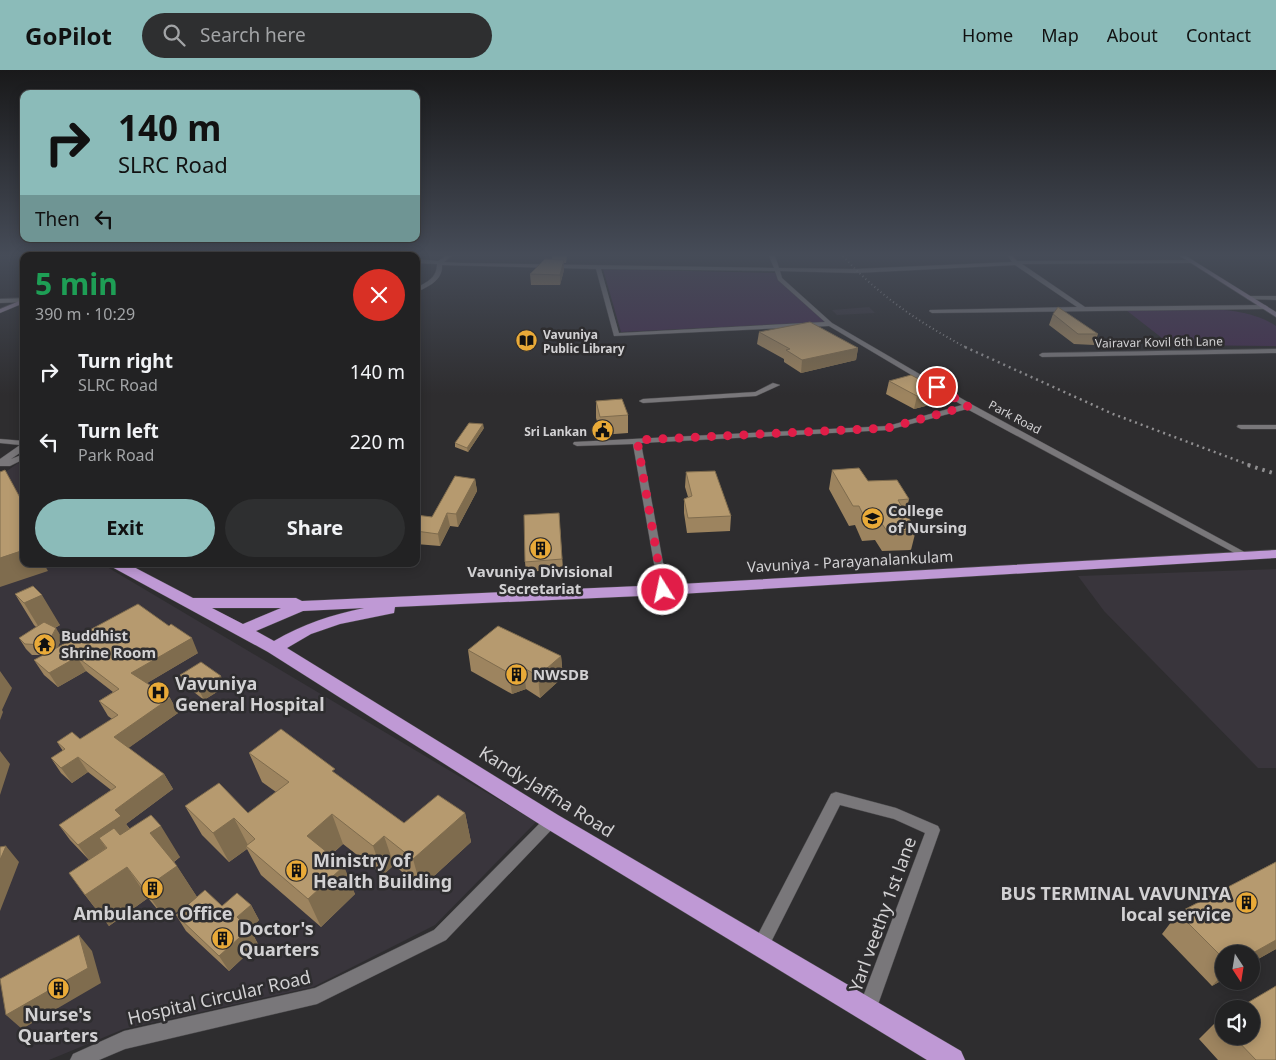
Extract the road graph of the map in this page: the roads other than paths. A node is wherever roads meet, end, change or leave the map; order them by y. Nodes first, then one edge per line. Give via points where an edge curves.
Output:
1 (19, 302) edge
2 (607, 302) edge
3 (806, 302) edge
4 (1073, 302) edge
5 (1256, 302) edge
6 (1265, 307) junction
7 (1082, 308) junction
8 (0, 311) edge
9 (932, 311) dead end
10 (1276, 315) edge
11 (830, 324) junction
12 (1276, 351) edge
13 (1042, 355) dead end
14 (776, 385) dead end
15 (643, 401) dead end
16 (968, 406) junction
17 (1241, 427) dead end
18 (1276, 427) edge
19 (0, 440) edge
20 (637, 440) junction
21 (20, 443) edge
22 (577, 444) dead end
23 (20, 447) edge
24 (20, 458) edge
25 (0, 463) edge
26 (0, 467) edge
27 (1276, 554) edge
28 (1246, 555) junction
29 (122, 567) edge
30 (663, 590) junction
31 (426, 602) junction
32 (188, 603) junction
33 (356, 603) junction
34 (242, 631) junction
35 (274, 648) junction
36 (552, 821) junction
37 (760, 946) junction
38 (867, 1010) junction
39 (79, 1060) edge
40 (952, 1060) edge

1 - 8 street
2 - 11 street via 616,334
3 - 11 street, Park Road
4 - 7 street
5 - 6 street
6 - 7 street
6 - 10 street
7 - 9 street
11 - 16 street, Park Road
12 - 13 street, Vairavar Kovil 6th Lane
14 - 15 street via 756,394
16 - 20 street via 888,428
16 - 28 street, Park Road
17 - 18 street
19 - 21 street
20 - 22 street
20 - 30 street
23 - 25 street
24 - 26 street
27 - 28 highway, Vavuniya - Parayanalankulam
28 - 30 highway, Vavuniya - Parayanalankulam
29 - 32 highway, Kandy-Jaffna Road
30 - 31 highway, Vavuniya - Parayanalankulam
31 - 33 highway
31 - 35 highway via 337,619 305,630
32 - 33 highway
32 - 34 highway, Kandy-Jaffna Road
33 - 34 highway via 301,606
34 - 35 highway, Kandy-Jaffna Road
35 - 36 highway, Kandy-Jaffna Road
36 - 37 highway, Kandy-Jaffna Road
36 - 39 street, Hospital Circular Road via 440,935 317,996 124,1040
37 - 38 highway, Kandy-Jaffna Road
37 - 38 street, Yarl veethy 1st lane via 836,798 896,814 933,830
38 - 40 highway, Kandy-Jaffna Road

